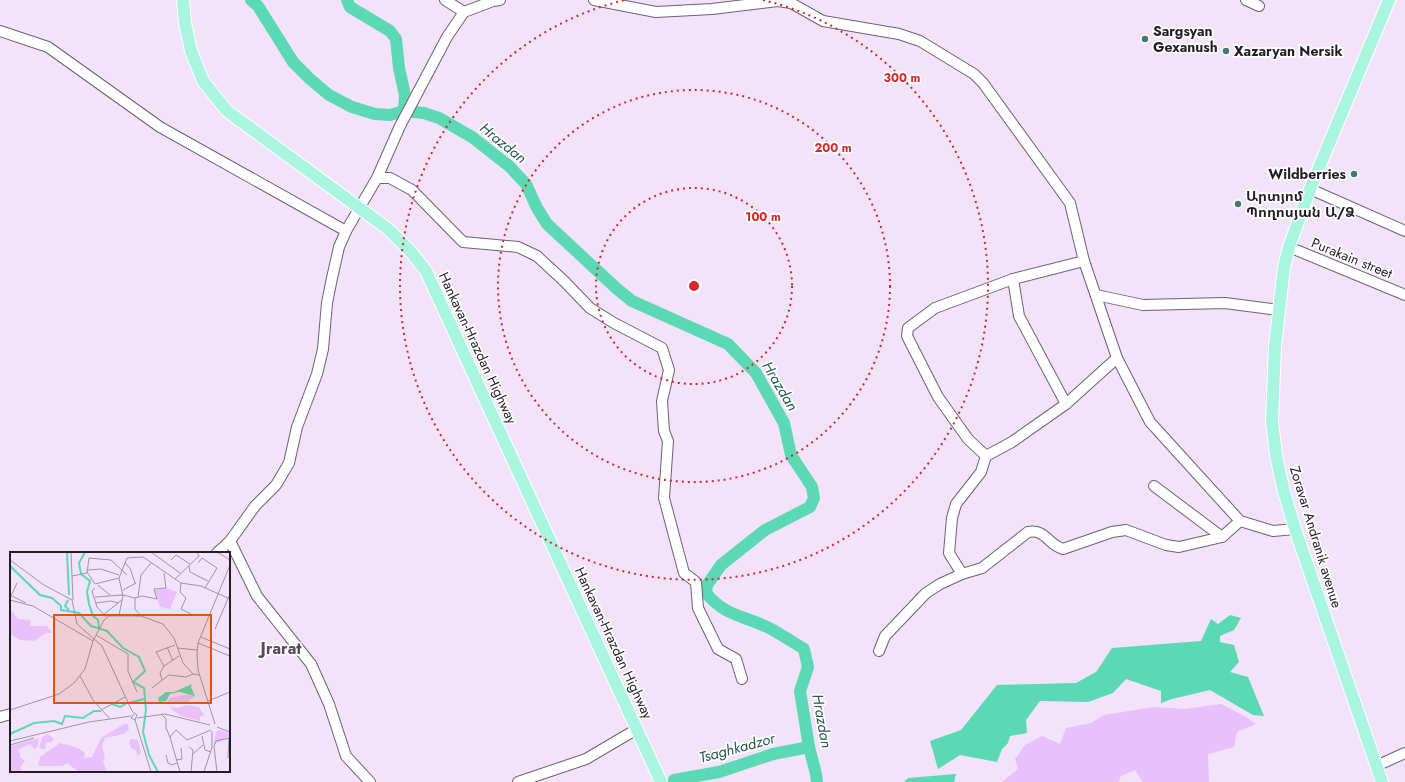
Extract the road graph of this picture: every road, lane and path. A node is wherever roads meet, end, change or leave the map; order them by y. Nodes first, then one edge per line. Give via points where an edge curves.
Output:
1 (183, 0) edge
2 (445, 0) edge
3 (500, 0) edge
4 (594, 0) edge
5 (778, 0) edge
6 (1246, 0) edge
7 (1389, 0) edge
8 (1259, 6) dead end
9 (464, 12) junction
10 (0, 31) edge
11 (377, 178) junction
12 (1310, 189) junction
13 (359, 207) junction
14 (346, 231) junction
15 (1405, 231) edge
16 (1289, 248) junction
17 (1084, 261) junction
18 (1013, 279) junction
19 (1096, 295) junction
20 (1405, 295) edge
21 (1279, 310) junction
22 (1117, 358) junction
23 (1066, 404) junction
24 (986, 456) junction
25 (1154, 486) dead end
26 (1240, 521) junction
27 (1295, 529) junction
28 (1222, 537) junction
29 (230, 541) junction
30 (218, 552) edge
31 (962, 574) junction
32 (879, 651) dead end
33 (742, 679) dead end
34 (10, 714) edge
35 (0, 717) edge
36 (637, 729) junction
37 (1405, 753) edge
38 (1376, 766) junction
39 (370, 782) edge
40 (518, 782) edge
41 (661, 782) edge
42 (1382, 782) edge

1 - 13 main road, Hankavan-Hrazdan Highway via 191,51 203,80 227,111
2 - 9 street
3 - 9 street
4 - 5 street via 656,12 712,9
5 - 17 street via 791,3 823,21 900,34 920,41 974,74 1070,203
6 - 8 street
7 - 12 main road, Zoravar Andranik avenue
9 - 11 street via 447,37 400,126
10 - 14 street via 48,47 160,127
11 - 13 street
11 - 33 street via 390,178 412,190 463,242 518,247 537,256 590,308 662,348 669,370 662,401 664,431 668,441 664,498 684,573 696,582 698,608 718,649 736,659
12 - 15 street
12 - 16 main road, Zoravar Andranik avenue
13 - 14 street
13 - 36 main road, Hankavan-Hrazdan Highway via 388,229 426,271
14 - 29 street via 339,247 332,278 323,349 317,374 297,427 289,463 276,485 255,506
16 - 20 street, Purakain street
16 - 21 main road, Zoravar Andranik avenue
17 - 18 street
17 - 19 street
18 - 23 street via 1019,316
18 - 24 street via 935,308 908,328 907,336 938,397 968,439
19 - 21 street via 1143,305 1225,303
19 - 22 street
21 - 27 main road, Zoravar Andranik avenue via 1272,422 1283,488
22 - 23 street
22 - 26 street via 1150,422
23 - 24 street via 1012,442
24 - 31 street via 981,472 956,504 952,518 949,553
25 - 28 street
26 - 27 street via 1273,530
26 - 28 street
27 - 38 main road, Zoravar Andranik avenue
28 - 31 street via 1178,547 1126,530 1112,532 1063,549 1055,546 1036,530 1028,532 982,568
29 - 30 street
29 - 39 street via 257,596 311,664 329,704 346,756
31 - 32 street via 926,593 885,636
34 - 35 street
36 - 40 street via 586,759
36 - 41 main road, Hankavan-Hrazdan Highway
37 - 38 street
38 - 42 main road, Zoravar Andranik avenue

